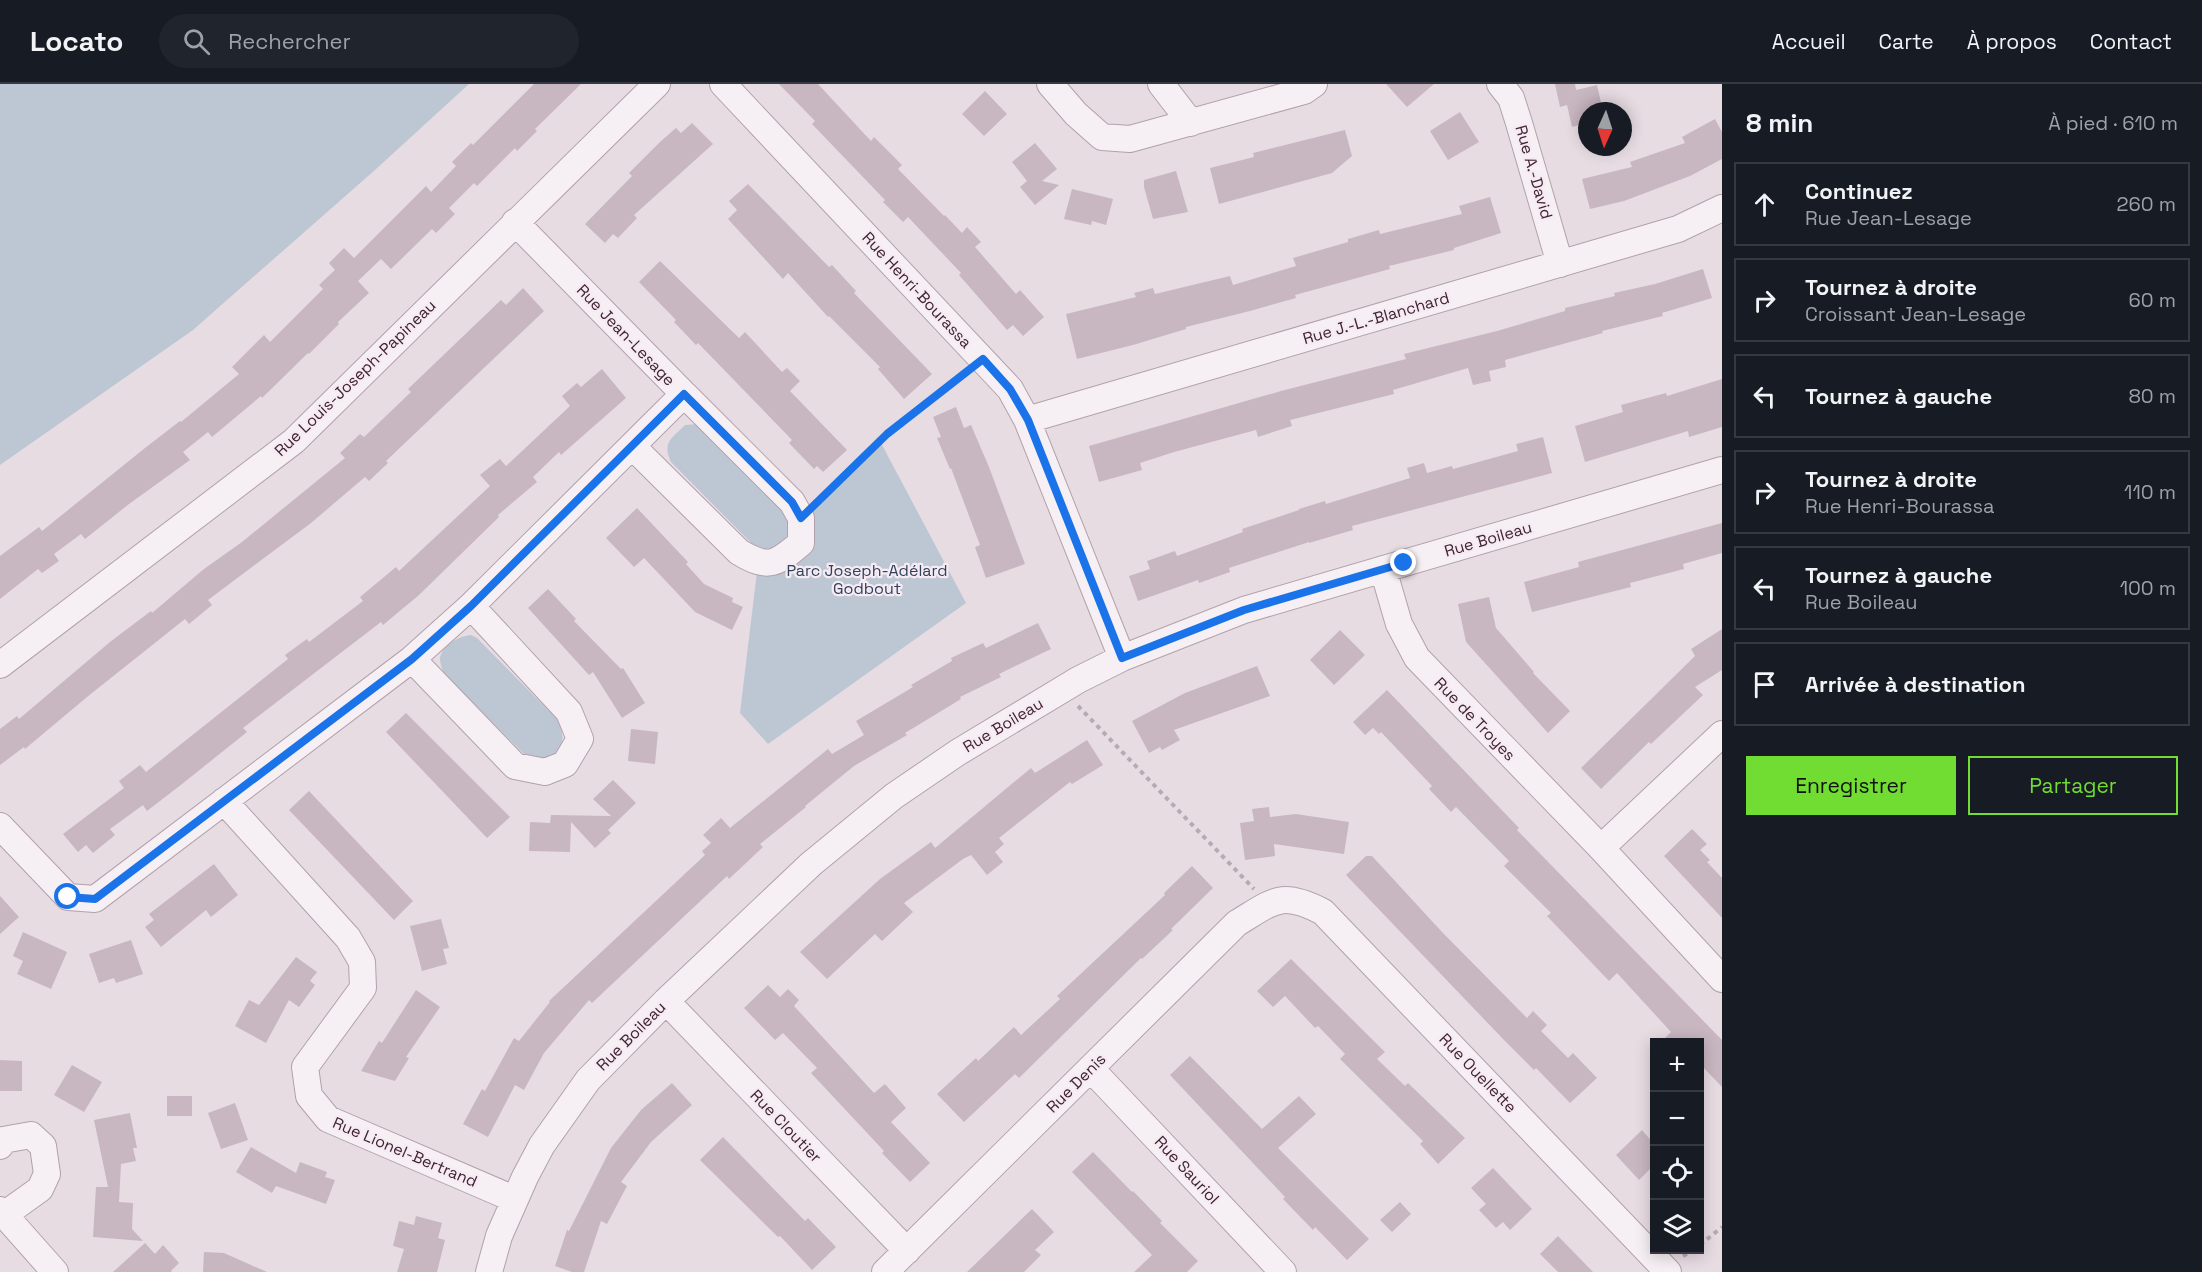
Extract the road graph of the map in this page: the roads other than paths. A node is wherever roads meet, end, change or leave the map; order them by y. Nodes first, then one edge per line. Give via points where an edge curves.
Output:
1 (657, 84) edge
2 (723, 84) edge
3 (1050, 84) edge
4 (1161, 84) edge
5 (1314, 84) edge
6 (1500, 84) edge
7 (1191, 123) junction
8 (1722, 208) edge
9 (515, 222) junction
10 (1560, 264) junction
11 (684, 394) junction
12 (1028, 420) junction
13 (633, 447) junction
14 (1722, 470) edge
15 (1383, 569) junction
16 (471, 606) junction
17 (1122, 658) junction
18 (412, 659) junction
19 (0, 665) edge
20 (1722, 734) edge
21 (224, 801) junction
22 (0, 826) edge
23 (1601, 848) junction
24 (1264, 896) joint
25 (1722, 979) edge
26 (666, 1001) junction
27 (1091, 1069) junction
28 (0, 1146) edge
29 (514, 1199) junction
30 (2, 1212) edge
31 (907, 1251) junction
32 (1665, 1271) edge
33 (55, 1272) edge
34 (489, 1272) edge
35 (885, 1272) edge
36 (1283, 1272) edge

1 - 9 street, Rue Louis-Joseph-Papineau
2 - 12 street, Rue Henri-Bourassa via 983,359 1010,389
3 - 7 street via 1102,137 1130,139
4 - 7 street
5 - 7 street via 1304,91
6 - 10 street, Rue A.-David via 1511,98
8 - 10 street, Rue J.-L.-Blanchard via 1678,229
9 - 11 street, Rue Jean-Lesage
9 - 19 street, Rue Louis-Joseph-Papineau via 294,441
10 - 12 street, Rue J.-L.-Blanchard
11 - 13 street, Rue Jean-Lesage
11 - 13 street via 792,502 801,518 801,543 780,561 758,563 739,552
12 - 17 street, Rue Henri-Bourassa
13 - 16 street, Rue Jean-Lesage
14 - 15 street, Rue Boileau
15 - 17 street, Rue Boileau via 1244,610
15 - 23 street, Rue de Troyes via 1399,624 1417,658
16 - 18 street, Rue Jean-Lesage
16 - 18 street via 569,712 580,739 565,764 545,772 515,766
17 - 26 street, Rue Boileau via 957,753 894,796 811,864
18 - 21 street, Rue Jean-Lesage
20 - 23 street
21 - 22 street, Rue Jean-Lesage via 95,899 68,897
21 - 29 street, Rue Lionel-Bertrand via 348,939 362,962 363,988 305,1067 309,1096 328,1119
23 - 25 street, Rue de Troyes
24 - 27 street, Rue Denis
24 - 32 street, Rue Ouellette via 1308,904 1323,912
26 - 29 street, Rue Boileau via 588,1080 542,1145
26 - 31 street, Rue Cloutier
27 - 31 street, Rue Denis
27 - 36 street, Rue Sauriol
28 - 30 street via 3,1140 31,1136 43,1146 47,1174 40,1189
29 - 34 street, Rue Boileau
30 - 33 street
31 - 35 street, Rue Denis

